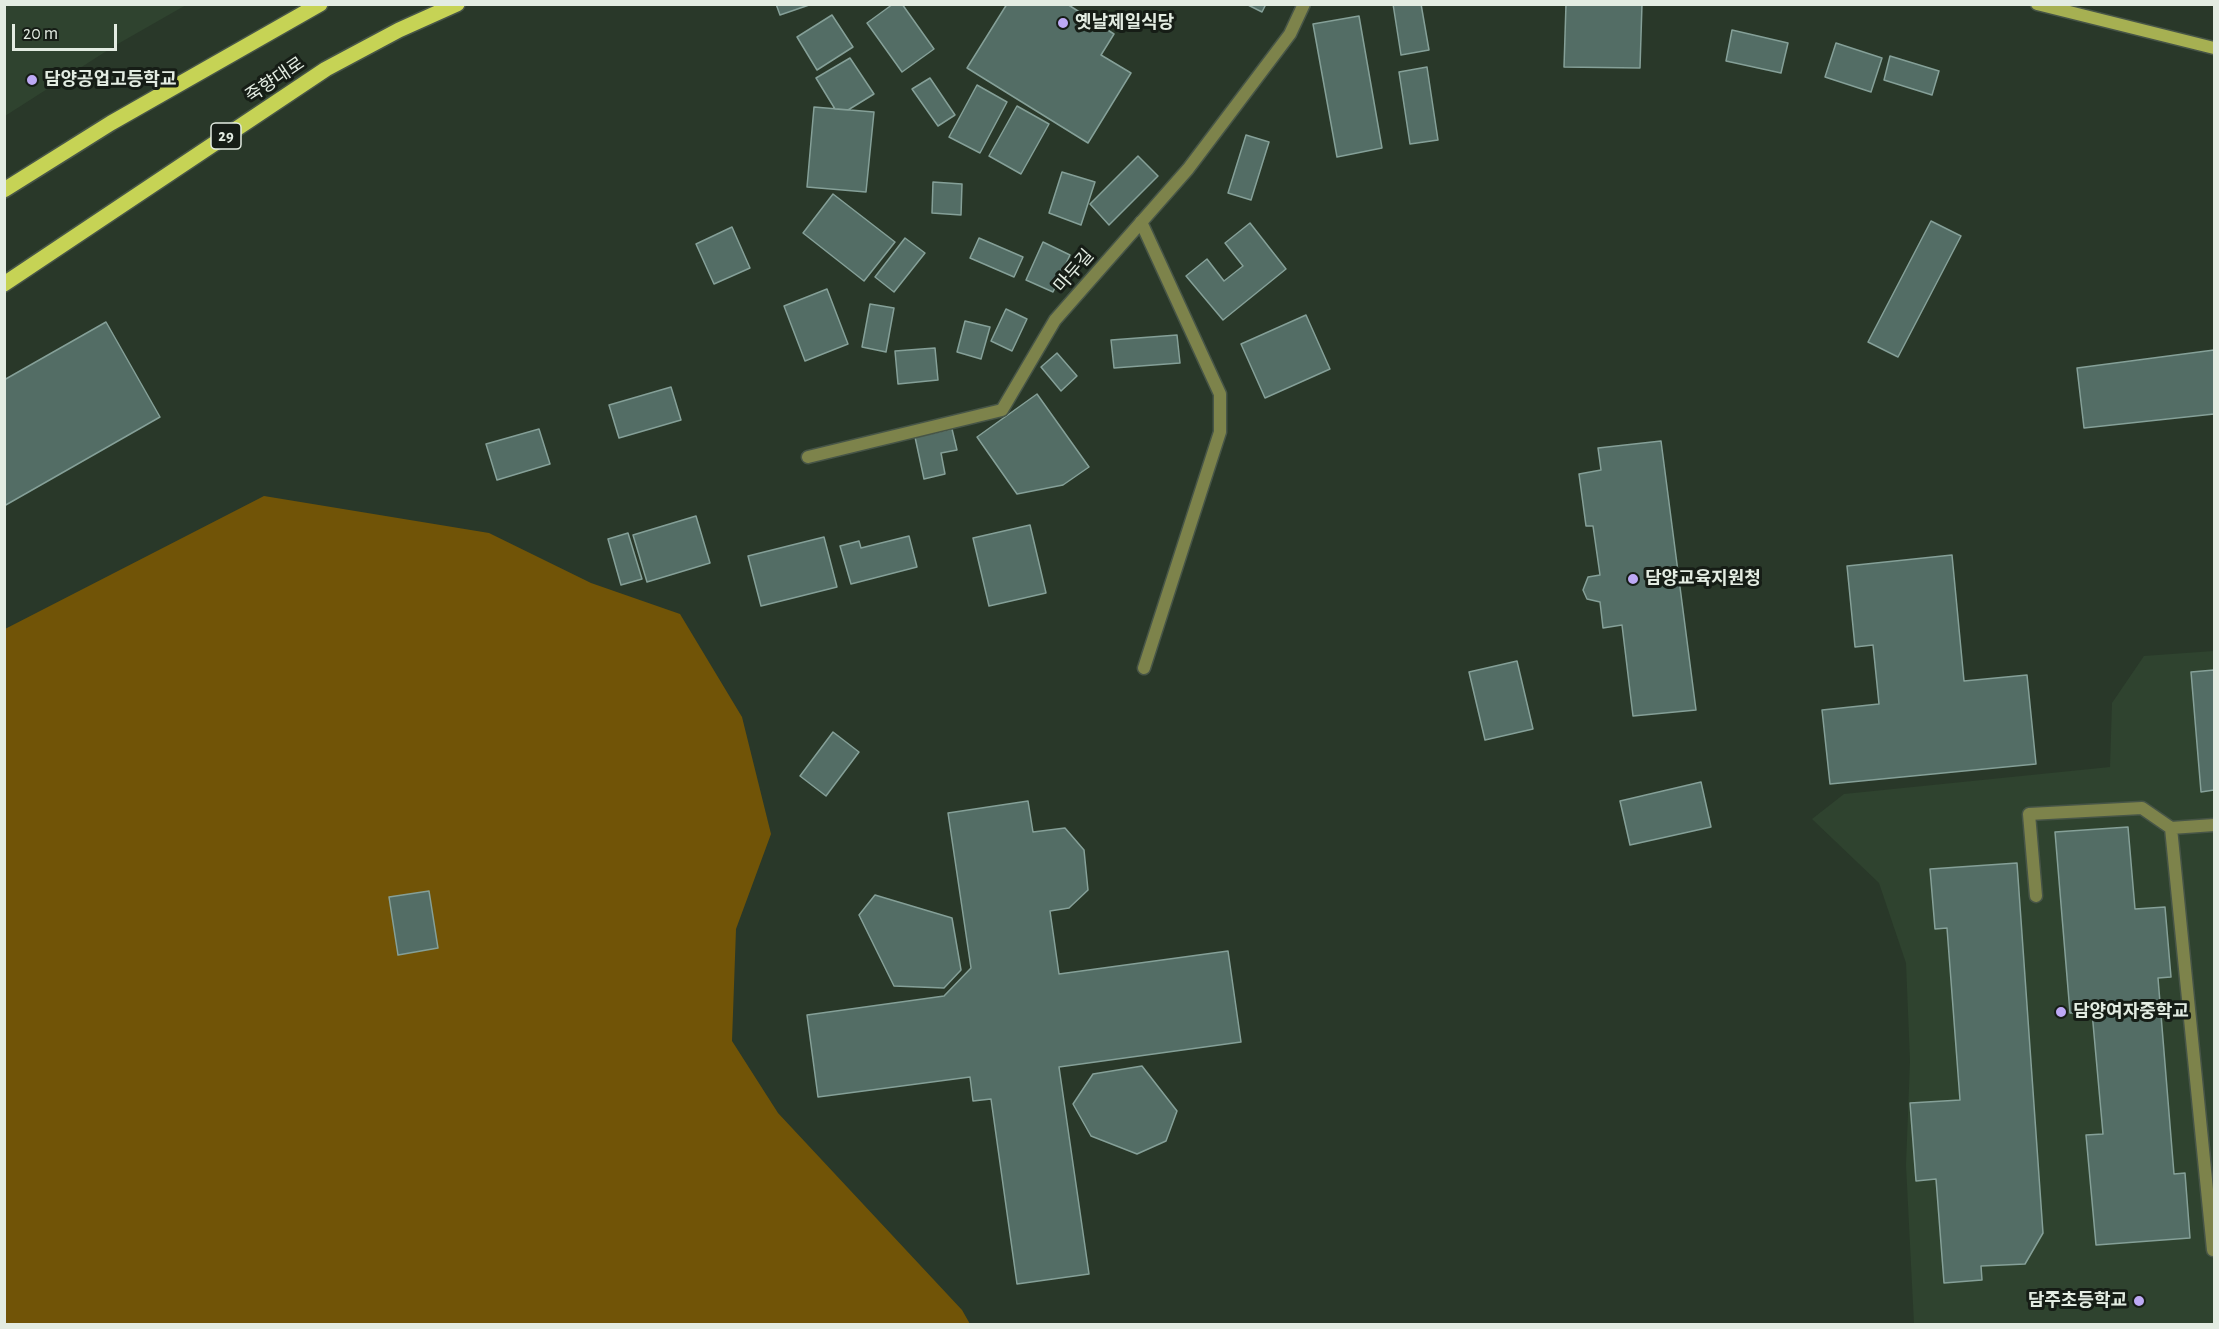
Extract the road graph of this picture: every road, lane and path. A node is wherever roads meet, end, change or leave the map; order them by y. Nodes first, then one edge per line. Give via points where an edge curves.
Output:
1 (320, 4) edge
2 (456, 4) edge
3 (1304, 4) edge
4 (2037, 4) edge
5 (2214, 48) edge
6 (4, 190) edge
7 (1141, 222) junction
8 (4, 284) edge
9 (808, 457) dead end
10 (1144, 668) dead end
11 (2214, 825) edge
12 (2171, 828) junction
13 (2036, 896) dead end
14 (2213, 1250) dead end

1 - 6 main road via 111,123
2 - 8 main road, 죽향대로 / 29 via 326,69
3 - 7 street, 마두길 via 1290,34 1188,169
4 - 5 street
7 - 9 street, 마두길 via 1055,320 1002,410
7 - 10 street via 1220,394 1220,432
11 - 12 street
12 - 13 street via 2142,808 2029,814
12 - 14 street

